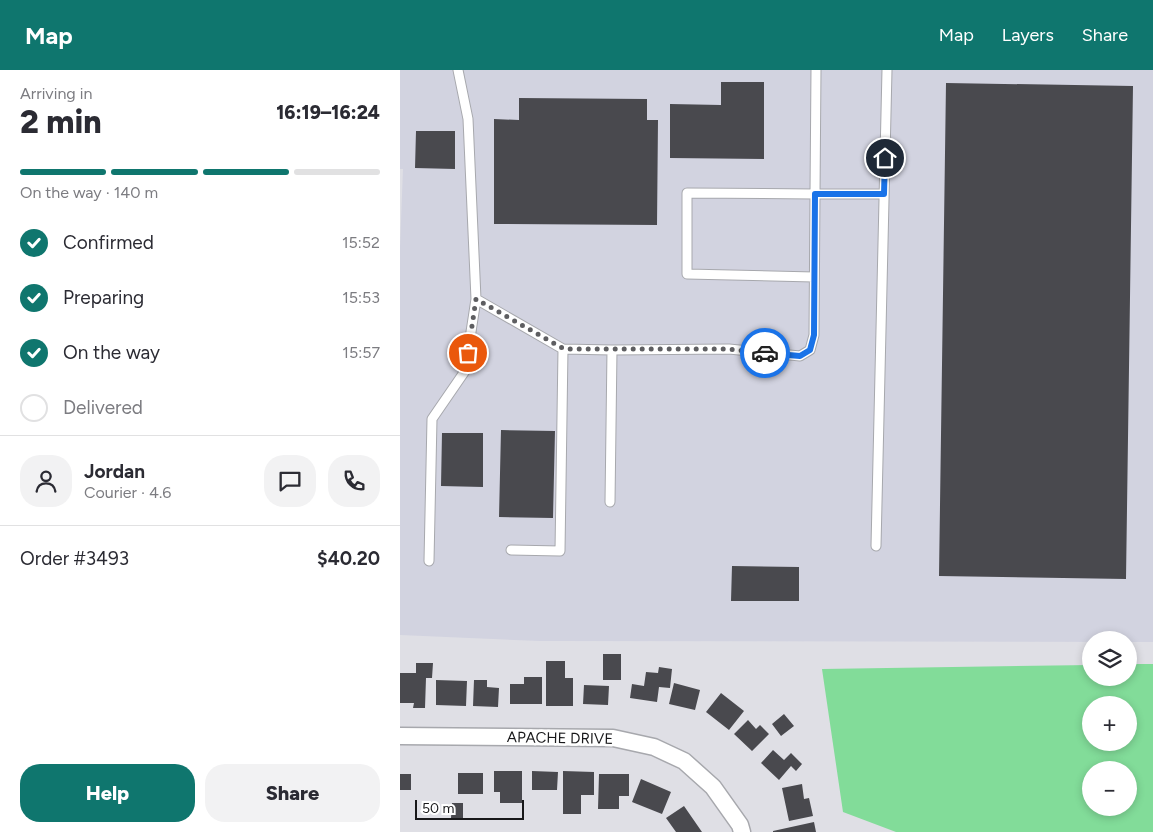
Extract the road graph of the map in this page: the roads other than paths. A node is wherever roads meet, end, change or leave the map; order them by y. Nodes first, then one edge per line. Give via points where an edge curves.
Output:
1 (458, 70) edge
2 (816, 70) edge
3 (887, 70) edge
4 (815, 194) junction
5 (884, 194) junction
6 (814, 277) junction
7 (476, 299) junction
8 (564, 349) junction
9 (612, 350) junction
10 (610, 502) dead end
11 (876, 546) dead end
12 (511, 550) dead end
13 (429, 561) dead end
14 (400, 736) edge
15 (742, 832) edge

1 - 7 lane via 468,119
2 - 4 lane
3 - 5 lane
4 - 5 lane
4 - 6 lane
4 - 6 lane via 687,193 687,274
5 - 11 lane
6 - 9 lane via 814,335 810,350 800,356 728,349
7 - 8 lane
7 - 13 lane via 466,371 432,419
8 - 9 lane
8 - 12 lane via 560,551
9 - 10 lane
14 - 15 street, APACHE DRIVE via 613,738 654,747 684,761 713,786

